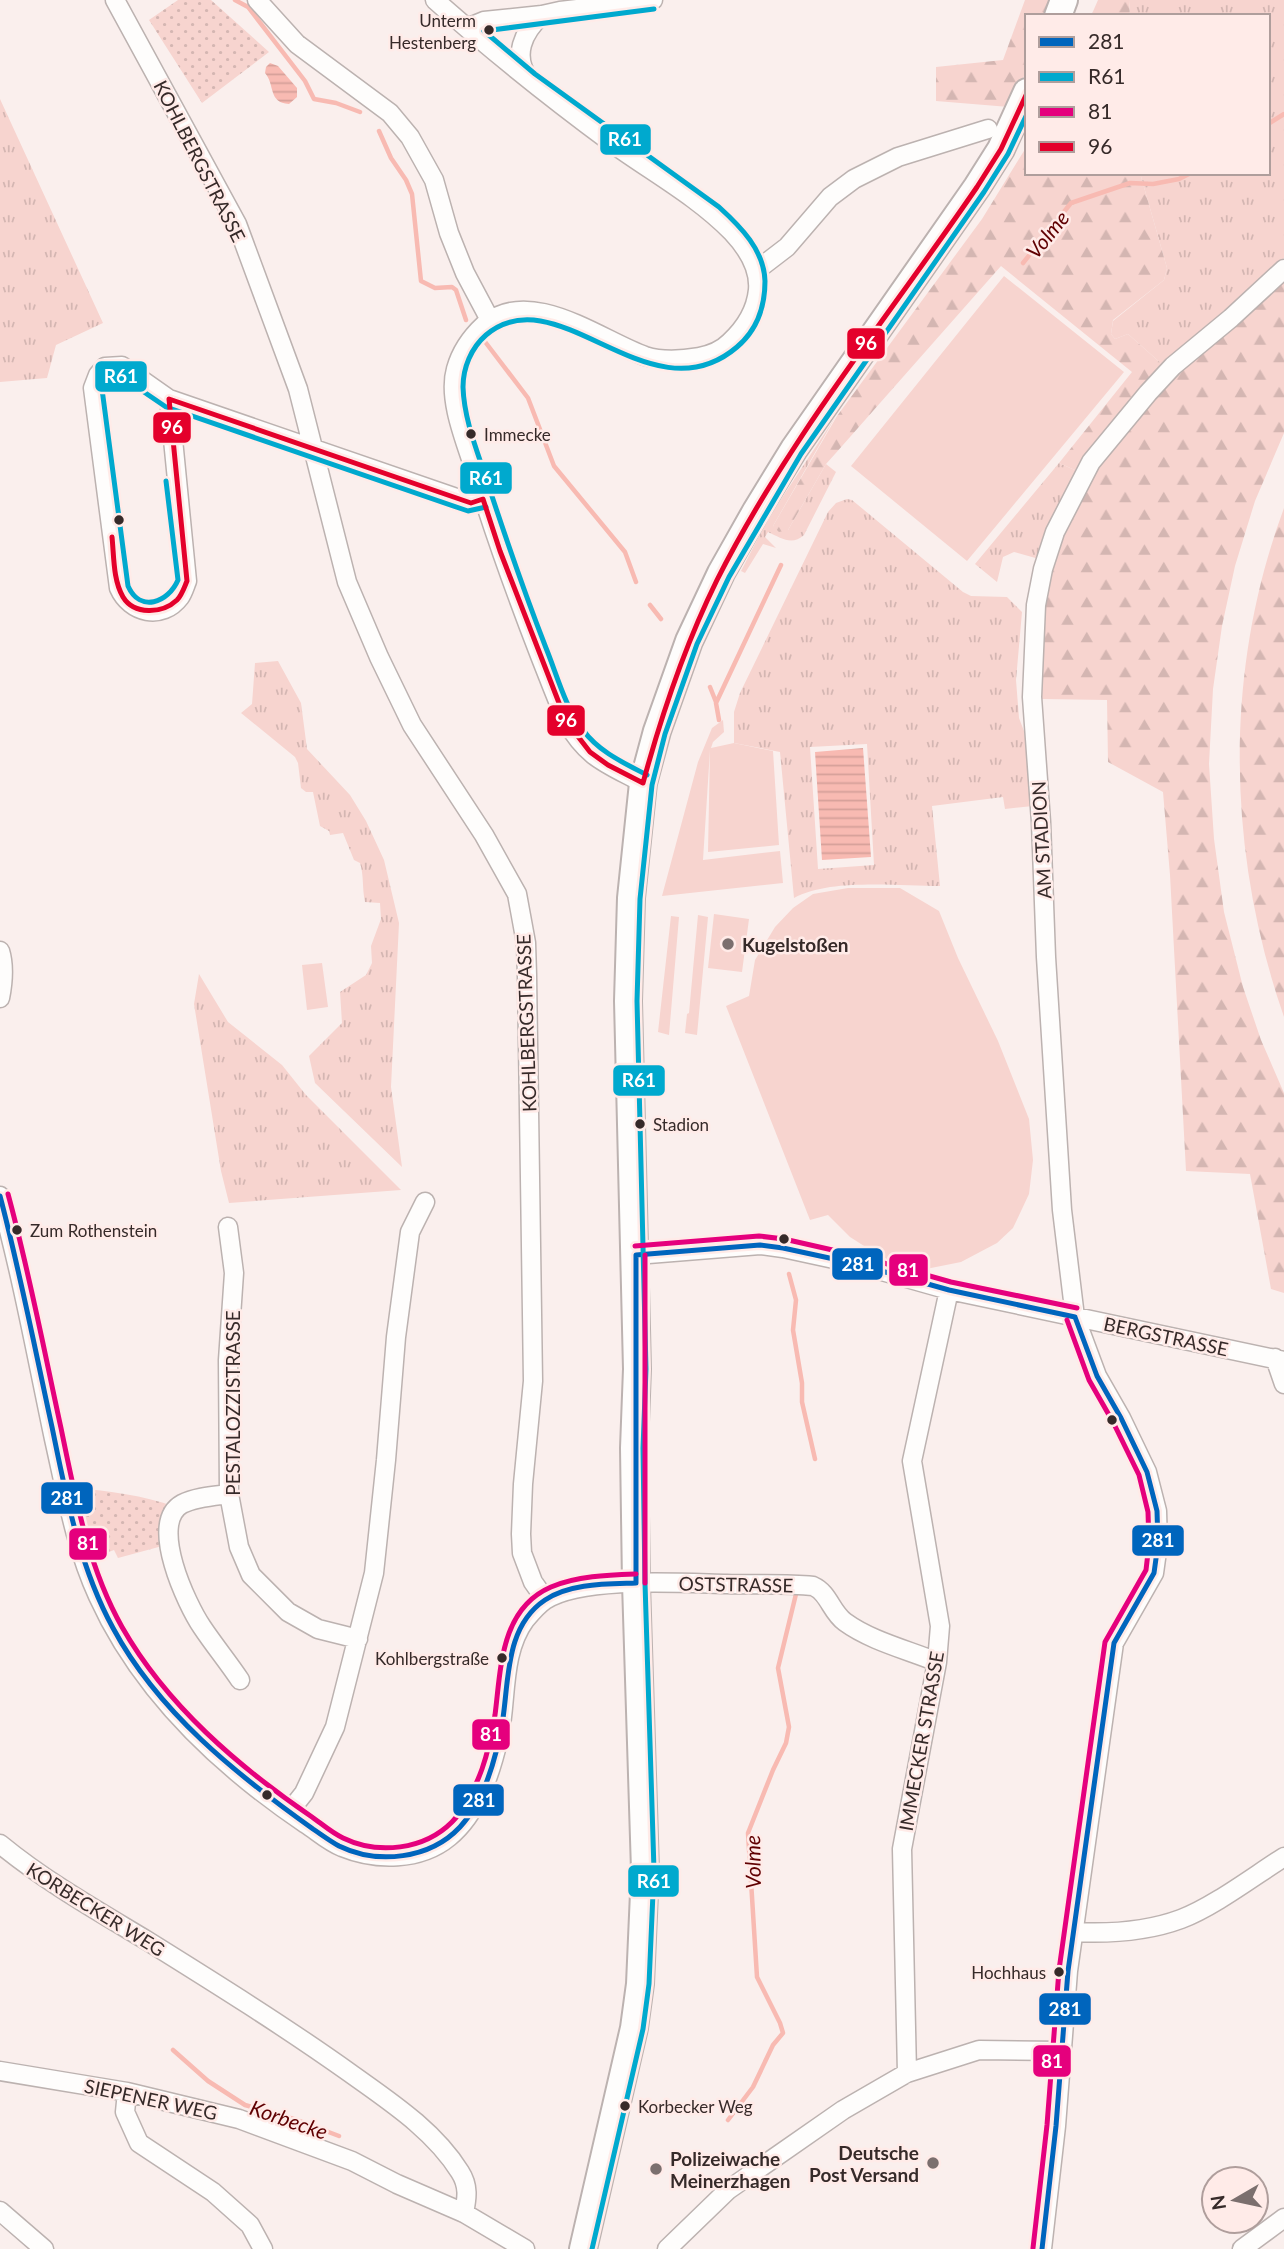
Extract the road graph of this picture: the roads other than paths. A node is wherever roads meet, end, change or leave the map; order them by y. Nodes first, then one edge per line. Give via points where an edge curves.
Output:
1 (115, 0) edge
2 (257, 0) edge
3 (435, 0) edge
4 (653, 0) edge
5 (542, 15) junction
6 (467, 29) junction
7 (530, 81) junction
8 (1025, 96) edge
9 (988, 129) dead end
10 (1284, 269) edge
11 (757, 270) junction
12 (490, 320) junction
13 (169, 399) junction
14 (312, 446) junction
15 (483, 499) junction
16 (643, 783) junction
17 (0, 951) edge
18 (0, 998) edge
19 (0, 1196) edge
20 (425, 1202) dead end
21 (228, 1227) dead end
22 (636, 1255) junction
23 (949, 1290) junction
24 (1075, 1317) junction
25 (1280, 1360) edge
26 (1284, 1384) edge
27 (229, 1494) junction
28 (636, 1583) junction
29 (545, 1599) junction
30 (358, 1639) junction
31 (937, 1662) junction
32 (240, 1680) dead end
33 (289, 1812) junction
34 (0, 1844) edge
35 (1284, 1857) edge
36 (1073, 1932) junction
37 (1061, 2051) junction
38 (0, 2071) edge
39 (907, 2073) junction
40 (127, 2092) junction
41 (0, 2211) edge
42 (464, 2213) junction
43 (1284, 2218) edge
44 (44, 2249) edge
45 (263, 2249) edge
46 (525, 2249) edge
47 (583, 2249) edge
48 (667, 2249) edge
49 (1042, 2249) edge
50 (1242, 2249) edge

1 - 14 street, KOHLBERGSTRASSE via 237,224 298,389
2 - 12 street via 297,44 390,114 410,137 434,180 453,243
3 - 6 street
4 - 5 street
5 - 6 street via 484,21
5 - 7 street via 525,34 521,48
6 - 7 street
7 - 11 street via 714,215 748,252
8 - 16 main road via 977,187 794,449 733,552 689,642
9 - 11 street via 898,157 855,179 830,197 787,247
10 - 24 street, AM STADION via 1173,366 1091,462 1055,532 1043,569 1036,605 1032,697 1062,1209
11 - 12 street via 758,290 742,331 709,355 677,360 648,357 534,310
12 - 15 street via 462,351 454,377 459,420
13 - 13 street via 122,366 105,367 93,388 119,588 125,601 150,611 167,608 180,597 187,581
13 - 14 street
14 - 15 street via 471,503
14 - 29 street, KOHLBERGSTRASSE via 347,582 379,657 412,724 517,894 526,943 533,1381 521,1534 522,1553
15 - 16 street via 566,721 594,757
16 - 22 main road via 631,898 628,1001
17 - 18 street
19 - 33 street via 72,1521 97,1595 128,1653 169,1705 216,1753
20 - 30 street via 410,1232 374,1573
21 - 27 street, PESTALOZZISTRASSE via 234,1273 228,1360
22 - 23 street, BERGSTRASSE via 760,1245 857,1264
22 - 28 main road
23 - 24 street, BERGSTRASSE
23 - 31 street, IMMECKER STRASSE via 912,1461 940,1626
24 - 25 street, BERGSTRASSE
24 - 36 street, AM STADION via 1097,1376 1147,1472 1157,1511 1158,1544 1154,1573 1114,1643
25 - 26 street
27 - 30 street, PESTALOZZISTRASSE via 239,1547 251,1575 288,1612 318,1629
27 - 32 street via 179,1505 169,1522 167,1539 178,1578 201,1626
28 - 29 street via 576,1589
28 - 31 street, OSTSTRASSE via 813,1586 843,1621
28 - 47 main road via 645,1870 640,1984
29 - 33 street via 525,1620 514,1642 494,1760 480,1795 462,1825 447,1839 401,1857 373,1856 340,1846
30 - 33 street via 335,1727 304,1793
31 - 39 street, IMMECKER STRASSE via 902,1849
34 - 42 street, KORBECKER WEG via 27,1866 246,2002 398,2108 430,2135 460,2172 468,2192
35 - 36 street via 1183,1918 1107,1934
36 - 37 street, AM STADION
37 - 39 street via 979,2050
37 - 49 street, AM STADION
38 - 40 street, SIEPENER WEG
39 - 48 street via 843,2110 738,2182
40 - 42 street, SIEPENER WEG via 239,2119 352,2161
40 - 45 street via 125,2112 139,2143 213,2192 250,2225
41 - 44 street
42 - 46 street, SIEPENER WEG
43 - 50 street

